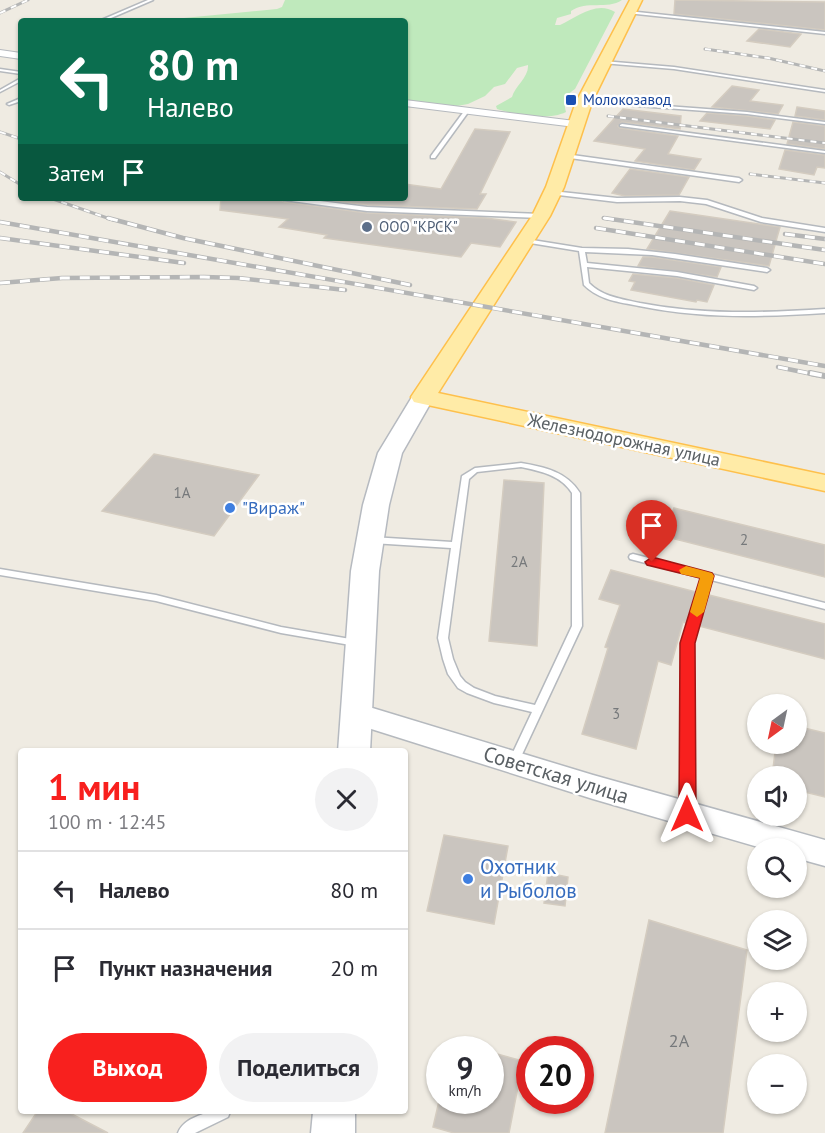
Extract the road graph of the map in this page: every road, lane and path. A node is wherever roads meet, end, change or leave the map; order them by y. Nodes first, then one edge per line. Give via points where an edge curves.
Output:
1 (152, 0) edge
2 (632, 6) edge
3 (107, 18) edge
4 (825, 33) edge
5 (0, 53) edge
6 (18, 55) edge
7 (603, 62) junction
8 (0, 70) edge
9 (18, 73) edge
10 (18, 82) edge
11 (1, 91) edge
12 (825, 91) edge
13 (18, 100) edge
14 (585, 100) junction
15 (408, 103) edge
16 (9, 104) dead end
17 (467, 111) junction
18 (825, 123) edge
19 (575, 124) junction
20 (622, 125) dead end
21 (825, 152) edge
22 (565, 156) junction
23 (433, 157) dead end
24 (739, 180) dead end
25 (552, 193) junction
26 (307, 201) edge
27 (541, 216) junction
28 (825, 230) edge
29 (526, 241) junction
30 (582, 250) junction
31 (584, 265) junction
32 (767, 270) dead end
33 (754, 288) dead end
34 (825, 311) edge
35 (423, 397) junction
36 (825, 483) edge
37 (371, 539) junction
38 (456, 545) junction
39 (633, 557) dead end
40 (0, 572) edge
41 (708, 576) junction
42 (825, 606) edge
43 (361, 644) junction
44 (538, 710) junction
45 (356, 714) junction
46 (354, 748) edge
47 (513, 763) junction
48 (687, 814) junction
49 (825, 853) edge
50 (219, 1114) edge
51 (334, 1114) edge
52 (185, 1133) edge
53 (333, 1133) edge

1 - 3 lane
2 - 4 lane
2 - 7 main road
5 - 6 street
7 - 12 lane via 674,68
7 - 14 main road
8 - 9 lane
10 - 11 lane
13 - 16 lane
14 - 18 lane
14 - 19 main road
15 - 17 street
17 - 19 street
17 - 23 lane
19 - 22 main road
20 - 21 lane
22 - 24 lane
22 - 25 main road
25 - 27 main road
25 - 28 lane via 617,200 707,202 775,223
26 - 27 lane via 367,209
27 - 29 main road
29 - 30 lane
29 - 35 main road
30 - 31 lane
30 - 32 lane via 676,256
31 - 33 lane via 677,274
31 - 34 lane via 586,284 598,293 660,309 723,315
35 - 36 main road, Железнодорожная улица
35 - 37 main road via 390,453
37 - 38 lane
37 - 43 main road
38 - 44 lane via 444,639 456,679 467,690
38 - 44 lane via 465,478 469,473 521,465 535,467 572,484 576,494 577,626
39 - 41 lane
40 - 43 lane via 156,598 281,630
41 - 42 lane
41 - 48 lane via 687,643
43 - 45 main road
44 - 47 lane
45 - 46 main road
45 - 47 street, Советская улица
47 - 48 street, Советская улица
48 - 49 street, Советская улица
50 - 52 lane
51 - 53 main road

